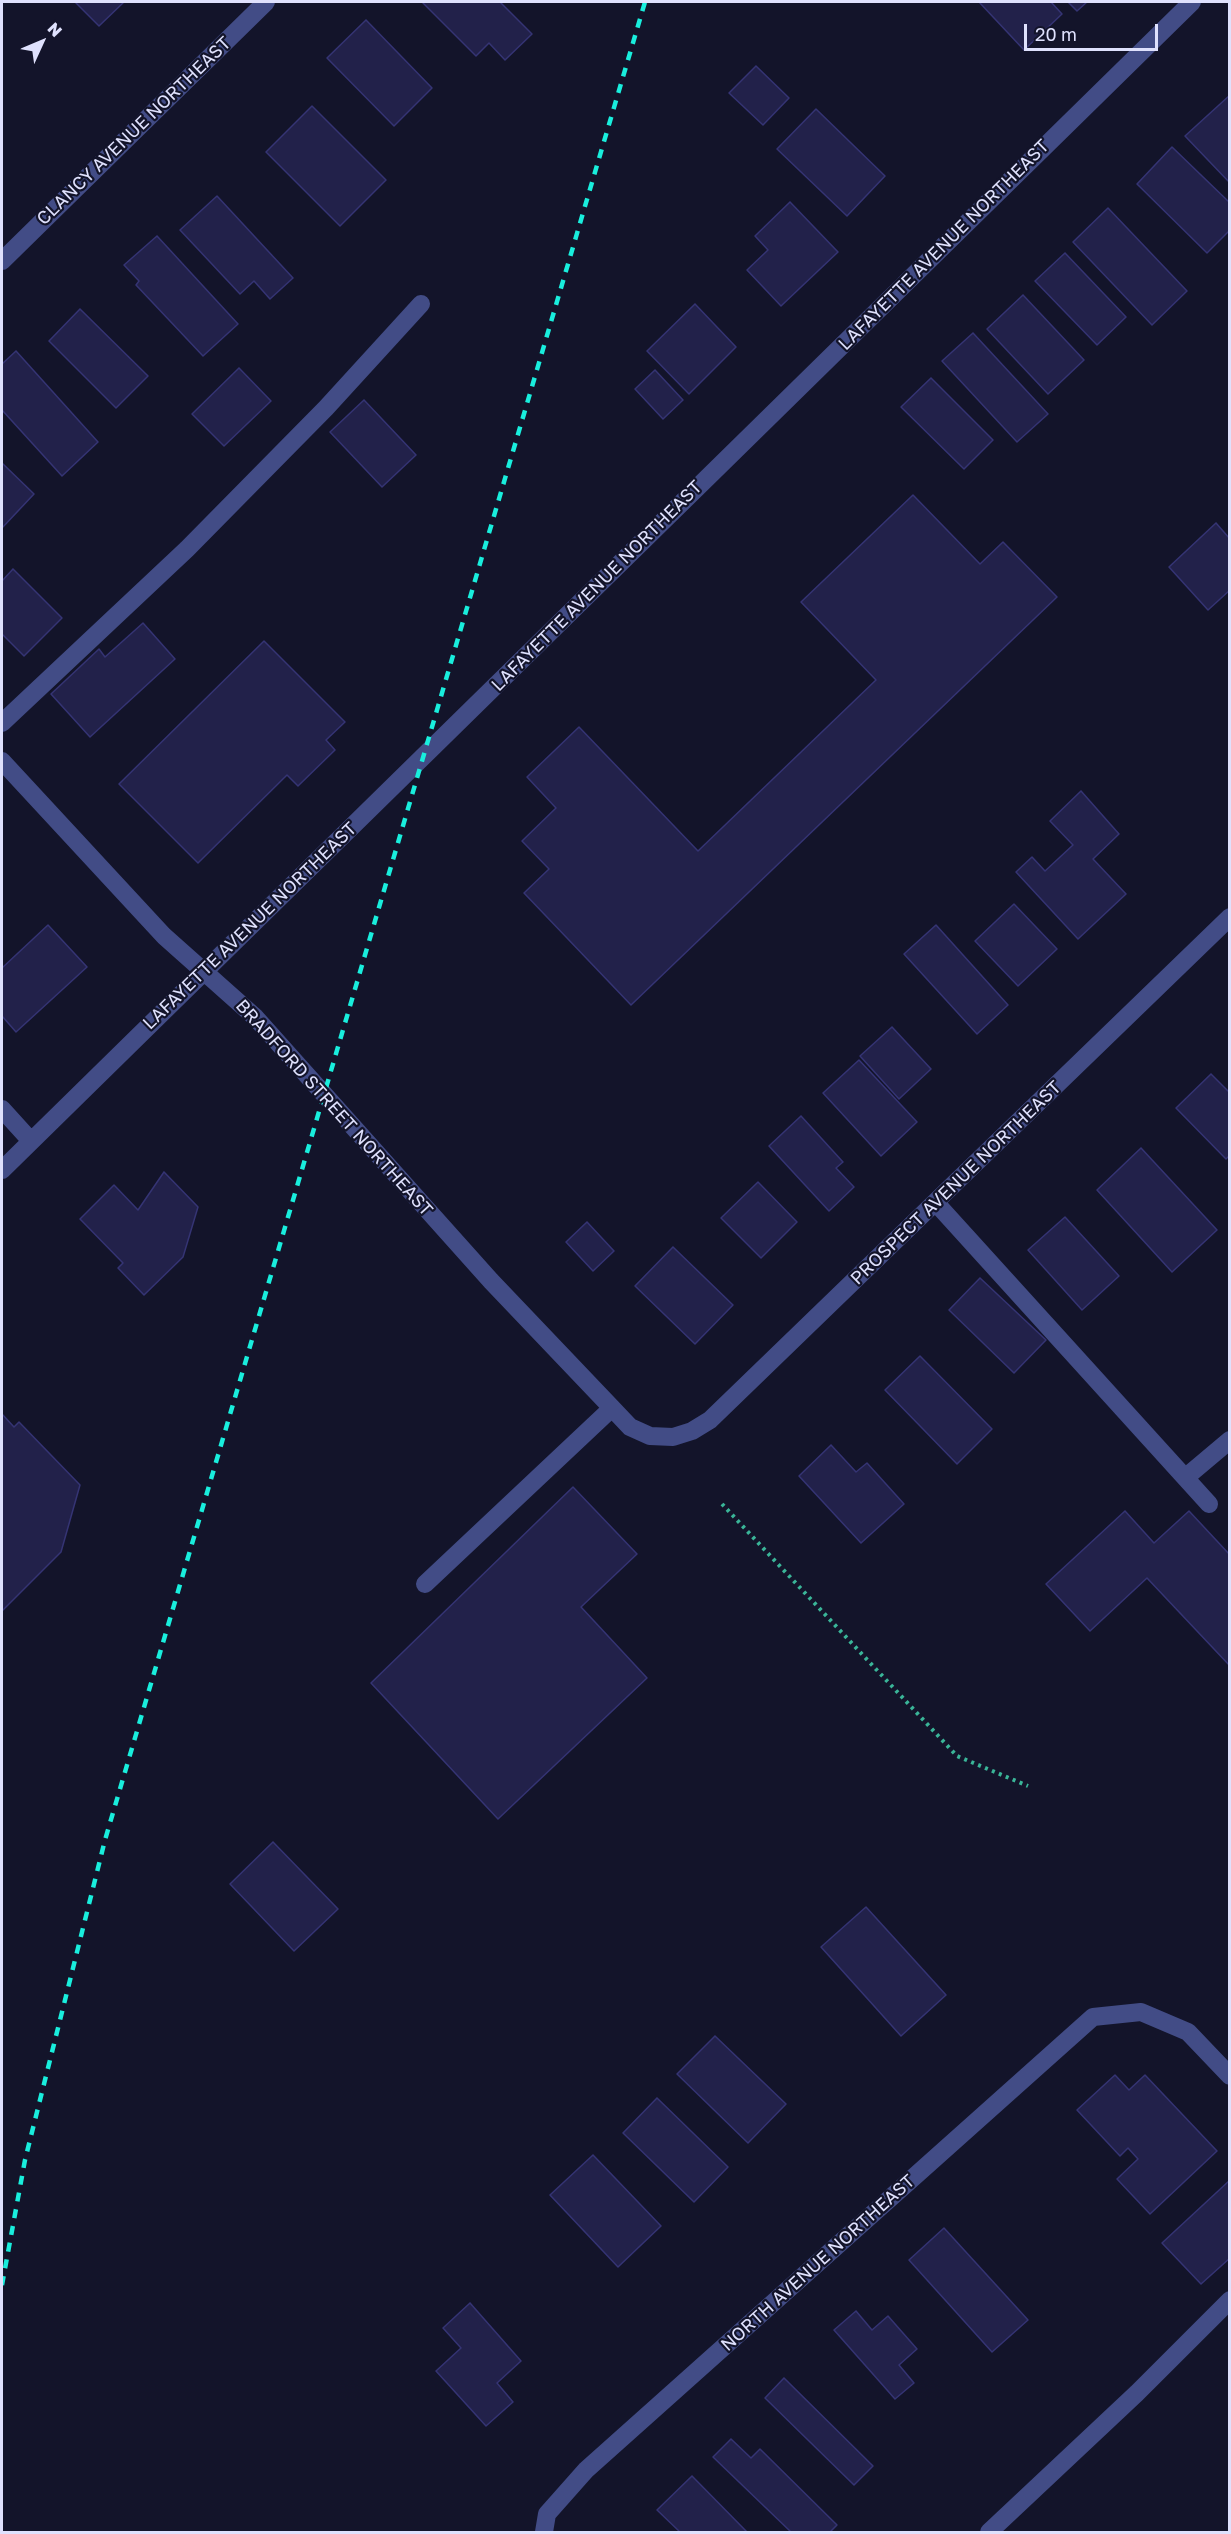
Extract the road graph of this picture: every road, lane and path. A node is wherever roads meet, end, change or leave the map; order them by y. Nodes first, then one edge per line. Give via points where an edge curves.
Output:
1 (266, 2) edge
2 (1192, 2) edge
3 (2, 261) edge
4 (421, 304) dead end
5 (2, 723) edge
6 (2, 761) edge
7 (1230, 917) edge
8 (204, 972) junction
9 (2, 1109) edge
10 (31, 1141) junction
11 (2, 1170) edge
12 (936, 1203) junction
13 (612, 1408) junction
14 (673, 1437) joint
15 (1230, 1440) edge
16 (1186, 1477) junction
17 (722, 1504) dead end
18 (1209, 1504) dead end
19 (426, 1584) dead end
20 (1028, 1786) dead end
21 (1230, 2076) edge
22 (1230, 2300) edge
23 (544, 2532) edge
24 (989, 2532) edge

1 - 3 street, CLANCY AVENUE NORTHEAST
2 - 8 street, LAFAYETTE AVENUE NORTHEAST
4 - 5 street via 326,408 186,549
6 - 8 street, BRADFORD STREET NORTHEAST via 164,936
7 - 12 street, PROSPECT AVENUE NORTHEAST
8 - 10 street, LAFAYETTE AVENUE NORTHEAST
8 - 13 street, BRADFORD STREET NORTHEAST via 255,1017 491,1281
9 - 10 street
10 - 11 street, LAFAYETTE AVENUE NORTHEAST
12 - 14 street, PROSPECT AVENUE NORTHEAST via 710,1420
12 - 16 street
13 - 14 street, BRADFORD STREET NORTHEAST via 630,1427 650,1436
13 - 19 street
15 - 16 street
16 - 18 street
17 - 20 path via 957,1756
21 - 23 street, NORTH AVENUE NORTHEAST via 1188,2032 1141,2012 1093,2017 586,2470 547,2514
22 - 24 street

